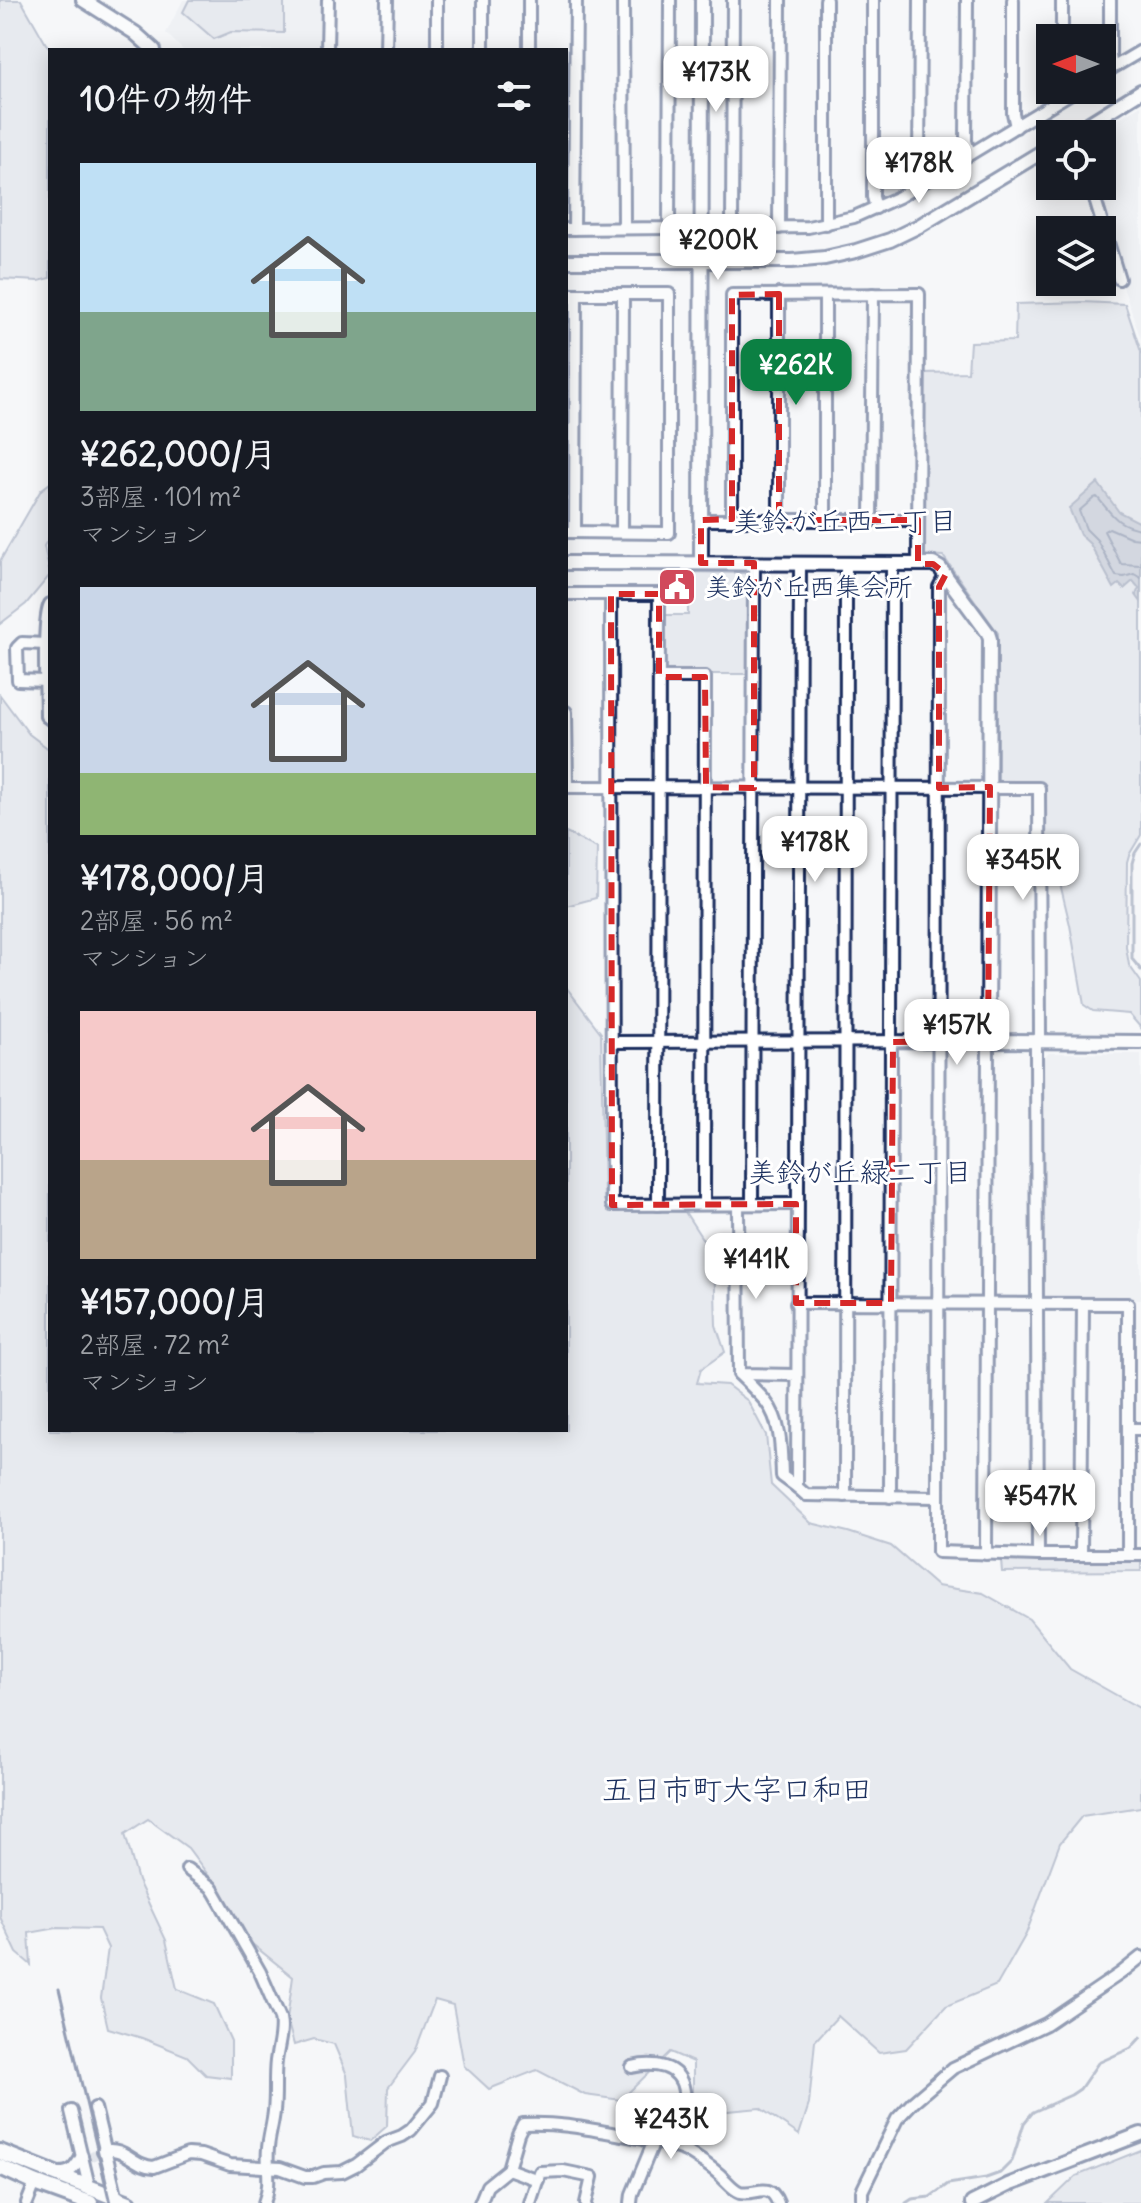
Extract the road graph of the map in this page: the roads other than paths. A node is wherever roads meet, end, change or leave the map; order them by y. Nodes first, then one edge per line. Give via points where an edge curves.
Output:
1 (83, 0) edge
2 (328, 0) edge
3 (387, 0) edge
4 (437, 0) edge
5 (483, 0) edge
6 (529, 0) edge
7 (576, 0) edge
8 (623, 0) edge
9 (670, 0) edge
10 (702, 0) edge
11 (733, 0) edge
12 (780, 0) edge
13 (826, 0) edge
14 (873, 0) edge
15 (920, 0) edge
16 (967, 0) edge
17 (1013, 0) edge
18 (1062, 0) edge
19 (1110, 0) edge
20 (1062, 24) edge
21 (1110, 24) edge
22 (152, 48) edge
23 (327, 48) edge
24 (386, 48) edge
25 (437, 48) edge
26 (483, 48) edge
27 (529, 48) edge
28 (1141, 51) edge
29 (1116, 66) edge
30 (1141, 91) edge
31 (1049, 104) edge
32 (1096, 120) edge
33 (1016, 127) junction
34 (970, 154) junction
35 (1036, 155) edge
36 (922, 182) junction
37 (1095, 200) edge
38 (876, 208) junction
39 (826, 224) junction
40 (624, 228) junction
41 (779, 228) junction
42 (570, 229) edge
43 (568, 261) edge
44 (700, 261) junction
45 (1119, 279) dead end
46 (571, 294) edge
47 (623, 294) junction
48 (779, 294) junction
49 (873, 294) junction
50 (825, 295) junction
51 (732, 519) junction
52 (701, 520) junction
53 (779, 520) junction
54 (825, 520) junction
55 (871, 520) junction
56 (918, 520) junction
57 (571, 532) edge
58 (622, 532) junction
59 (568, 563) edge
60 (701, 563) junction
61 (754, 563) junction
62 (800, 564) junction
63 (846, 564) junction
64 (892, 564) junction
65 (918, 564) junction
66 (946, 574) junction
67 (568, 594) edge
68 (611, 594) junction
69 (48, 607) edge
70 (46, 644) junction
71 (659, 677) junction
72 (46, 681) junction
73 (48, 718) edge
74 (568, 787) edge
75 (612, 787) junction
76 (659, 787) junction
77 (706, 787) junction
78 (990, 787) junction
79 (754, 788) junction
80 (799, 788) junction
81 (845, 788) junction
82 (892, 788) junction
83 (939, 788) junction
84 (658, 1041) junction
85 (704, 1041) junction
86 (752, 1041) junction
87 (797, 1041) junction
88 (845, 1041) junction
89 (940, 1041) junction
90 (988, 1041) junction
91 (1036, 1041) junction
92 (612, 1042) junction
93 (893, 1042) junction
94 (1141, 1042) edge
95 (704, 1204) junction
96 (752, 1204) junction
97 (796, 1204) junction
98 (658, 1205) junction
99 (738, 1205) junction
100 (796, 1303) junction
101 (844, 1303) junction
102 (891, 1303) junction
103 (938, 1303) junction
104 (986, 1303) junction
105 (1037, 1303) junction
106 (1083, 1304) junction
107 (739, 1374) junction
108 (796, 1375) junction
109 (1128, 1429) junction
110 (1141, 1429) edge
111 (797, 1487) junction
112 (845, 1496) junction
113 (890, 1497) junction
114 (937, 1497) junction
115 (986, 1554) junction
116 (1038, 1555) junction
117 (1081, 1555) junction
118 (1128, 1555) junction
119 (1141, 1555) edge
120 (187, 1869) dead end
121 (1141, 1957) edge
122 (632, 2067) dead end
123 (440, 2076) dead end
124 (95, 2108) dead end
125 (71, 2111) dead end
126 (1141, 2134) edge
127 (654, 2141) junction
128 (104, 2151) junction
129 (0, 2152) edge
130 (688, 2152) junction
131 (84, 2158) junction
132 (267, 2166) junction
133 (0, 2167) edge
134 (508, 2169) junction
135 (51, 2173) junction
136 (538, 2180) junction
137 (35, 2183) junction
138 (91, 2198) edge
139 (122, 2201) edge
140 (27, 2203) edge
141 (264, 2203) edge
142 (480, 2203) edge
143 (530, 2203) edge
144 (586, 2203) edge
145 (631, 2203) edge
146 (778, 2203) edge
147 (862, 2203) edge
148 (972, 2203) edge

1 - 22 street
2 - 23 street
3 - 24 street
4 - 25 street
5 - 26 street
6 - 27 street
7 - 42 street
8 - 40 street
9 - 40 street via 669,228
10 - 44 street
11 - 41 street via 732,228
12 - 41 street
13 - 39 street
14 - 38 street
15 - 36 street
16 - 34 street
17 - 33 street
18 - 20 street
19 - 21 street
28 - 29 street
30 - 32 street
31 - 33 street
33 - 34 street
34 - 36 street
35 - 44 street via 919,226 856,251 792,261
36 - 38 street
37 - 45 street
38 - 39 street
39 - 41 street
40 - 42 street
43 - 44 street
44 - 52 street
46 - 47 street
46 - 57 street
47 - 58 street
47 - 58 street via 669,294 669,533
48 - 50 street
48 - 51 street via 732,295
48 - 53 street
49 - 50 street
49 - 55 street
49 - 56 street via 919,294
50 - 54 street
51 - 52 street
51 - 53 street
52 - 60 street
53 - 54 street
54 - 55 street
55 - 56 street
56 - 65 street
57 - 58 street
59 - 60 street
60 - 61 street
61 - 62 street
61 - 79 street
62 - 63 street
62 - 80 street
63 - 64 street
63 - 81 street
64 - 65 street
64 - 82 street
65 - 66 street via 933,564
66 - 78 street via 990,639
66 - 83 street via 939,587
67 - 68 street
68 - 71 street via 659,594
68 - 75 street
69 - 70 street
70 - 72 street
70 - 72 street via 22,643 17,648 18,680
71 - 76 street
71 - 77 street via 705,677
72 - 73 street
74 - 75 street
75 - 76 street
75 - 92 street
76 - 77 street
76 - 84 street
77 - 79 street
77 - 85 street
78 - 83 street
78 - 90 street
78 - 91 street via 1039,788
79 - 80 street
79 - 86 street
80 - 81 street
80 - 87 street
81 - 82 street
81 - 88 street
82 - 83 street
82 - 93 street
83 - 89 street
84 - 85 street
84 - 92 street
84 - 98 street
85 - 86 street
85 - 95 street
86 - 87 street
86 - 96 street
87 - 88 street
87 - 97 street
88 - 93 street
88 - 101 street
89 - 90 street
89 - 93 street
89 - 103 street
90 - 91 street
90 - 104 street
91 - 94 street
91 - 105 street
92 - 98 street via 612,1205
93 - 102 street
95 - 98 street
95 - 99 street
96 - 97 street
96 - 99 street
97 - 100 street
99 - 107 street
100 - 101 street
100 - 108 street
101 - 102 street
101 - 112 street
102 - 103 street
102 - 113 street
103 - 104 street
103 - 114 street
104 - 105 street
104 - 115 street
105 - 106 street
105 - 116 street
106 - 109 street via 1128,1304
106 - 117 street
107 - 108 street
107 - 111 street via 767,1404 781,1442 782,1476
108 - 111 street
109 - 110 street
109 - 118 street
111 - 112 street via 806,1495
112 - 113 street
113 - 114 street
114 - 115 street via 938,1552
115 - 116 street
116 - 117 street
117 - 118 street
118 - 119 street
120 - 132 street via 215,1893 260,1972 282,2025
121 - 147 street via 1046,2024 944,2074 897,2119 862,2191
122 - 130 street via 661,2065 678,2077 685,2094 680,2139
123 - 132 street via 433,2103 411,2130 346,2171 309,2177
124 - 128 street
125 - 131 street
126 - 148 street
127 - 130 street
127 - 134 street via 549,2123 523,2124
127 - 145 street
128 - 132 street via 119,2150 149,2167 188,2154 230,2165
128 - 139 street
129 - 135 main road
130 - 146 street via 741,2192 768,2190
131 - 135 street via 70,2172
131 - 138 street
132 - 141 street via 270,2182
133 - 137 main road
134 - 136 street
134 - 142 street via 487,2186
135 - 138 main road
136 - 143 street
136 - 144 street via 540,2172 552,2171 592,2177
137 - 138 main road
137 - 140 street
138 - 139 main road

